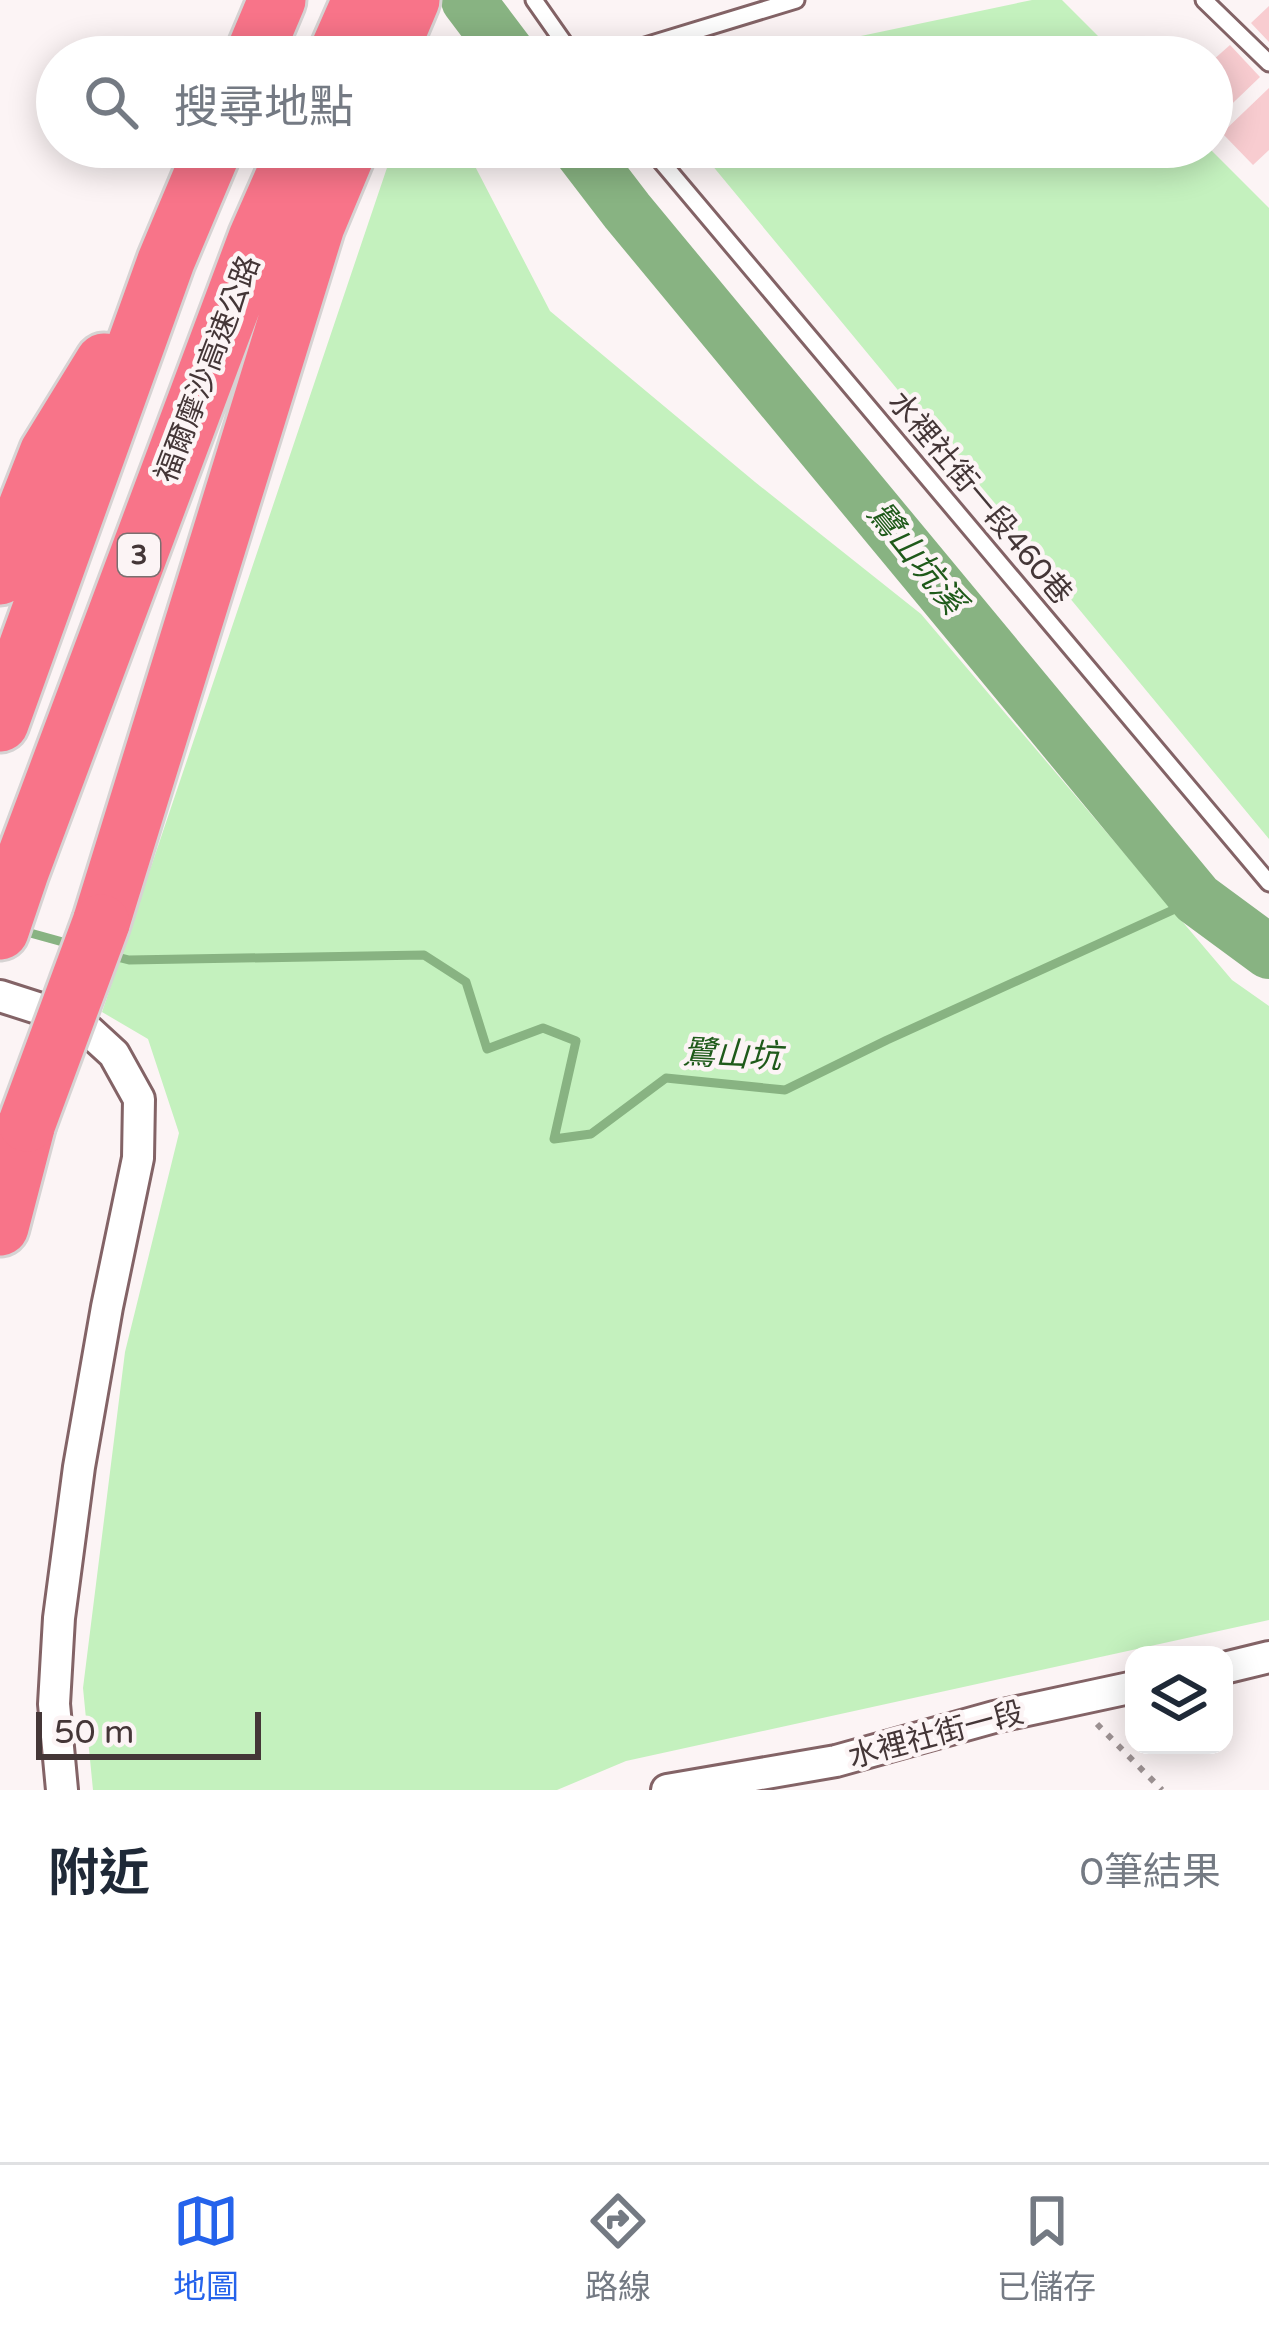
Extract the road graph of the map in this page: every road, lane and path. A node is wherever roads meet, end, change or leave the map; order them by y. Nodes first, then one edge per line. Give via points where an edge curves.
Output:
1 (278, 0) edge
2 (361, 0) edge
3 (411, 0) edge
4 (534, 0) edge
5 (796, 0) edge
6 (1204, 0) edge
7 (262, 36) edge
8 (345, 36) edge
9 (396, 36) edge
10 (559, 36) edge
11 (678, 36) edge
12 (1269, 63) edge
13 (205, 168) edge
14 (288, 168) edge
15 (340, 168) edge
16 (667, 168) edge
17 (166, 261) junction
18 (0, 576) edge
19 (0, 722) edge
20 (1269, 883) edge
21 (0, 931) edge
22 (0, 997) edge
23 (0, 1227) edge
24 (1269, 1658) edge
25 (1233, 1666) edge
26 (1125, 1689) edge
27 (1073, 1700) junction
28 (62, 1790) edge
29 (667, 1790) edge
30 (1162, 1790) edge

1 - 7 highway
2 - 8 highway
3 - 9 highway
4 - 10 lane
5 - 11 lane
6 - 12 lane
13 - 17 highway
14 - 21 highway, 福爾摩沙高速公路 / 3
15 - 23 highway, bridge
16 - 20 lane, 水裡社街一段460巷
17 - 18 highway via 48,453
17 - 19 highway
22 - 28 street via 78,1021 114,1054 139,1099 138,1158 59,1618 54,1704
24 - 25 street
26 - 27 street, 水裡社街一段
27 - 29 street, 水裡社街一段 via 836,1761
27 - 30 path

